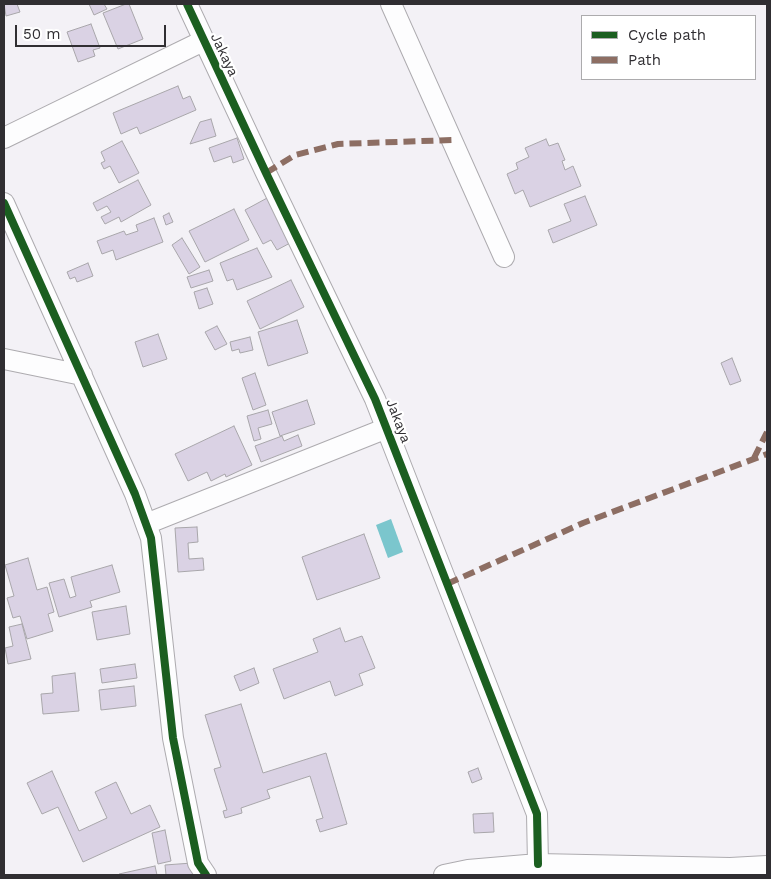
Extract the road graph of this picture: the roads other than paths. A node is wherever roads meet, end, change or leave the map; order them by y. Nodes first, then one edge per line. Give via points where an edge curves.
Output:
1 (391, 4) edge
2 (190, 5) edge
3 (203, 41) junction
4 (4, 138) edge
5 (4, 203) edge
6 (504, 257) dead end
7 (4, 359) edge
8 (82, 374) junction
9 (387, 428) junction
10 (146, 524) junction
11 (538, 864) junction
12 (767, 866) edge
13 (206, 875) edge
14 (444, 875) edge

1 - 6 street
2 - 3 street, Jakaya
3 - 4 street
3 - 9 street, Jakaya
5 - 8 street
7 - 8 street
8 - 10 street
9 - 10 street
9 - 11 street, Jakaya via 537,814
10 - 13 street via 159,595 174,738 198,862
11 - 12 street
11 - 14 street

